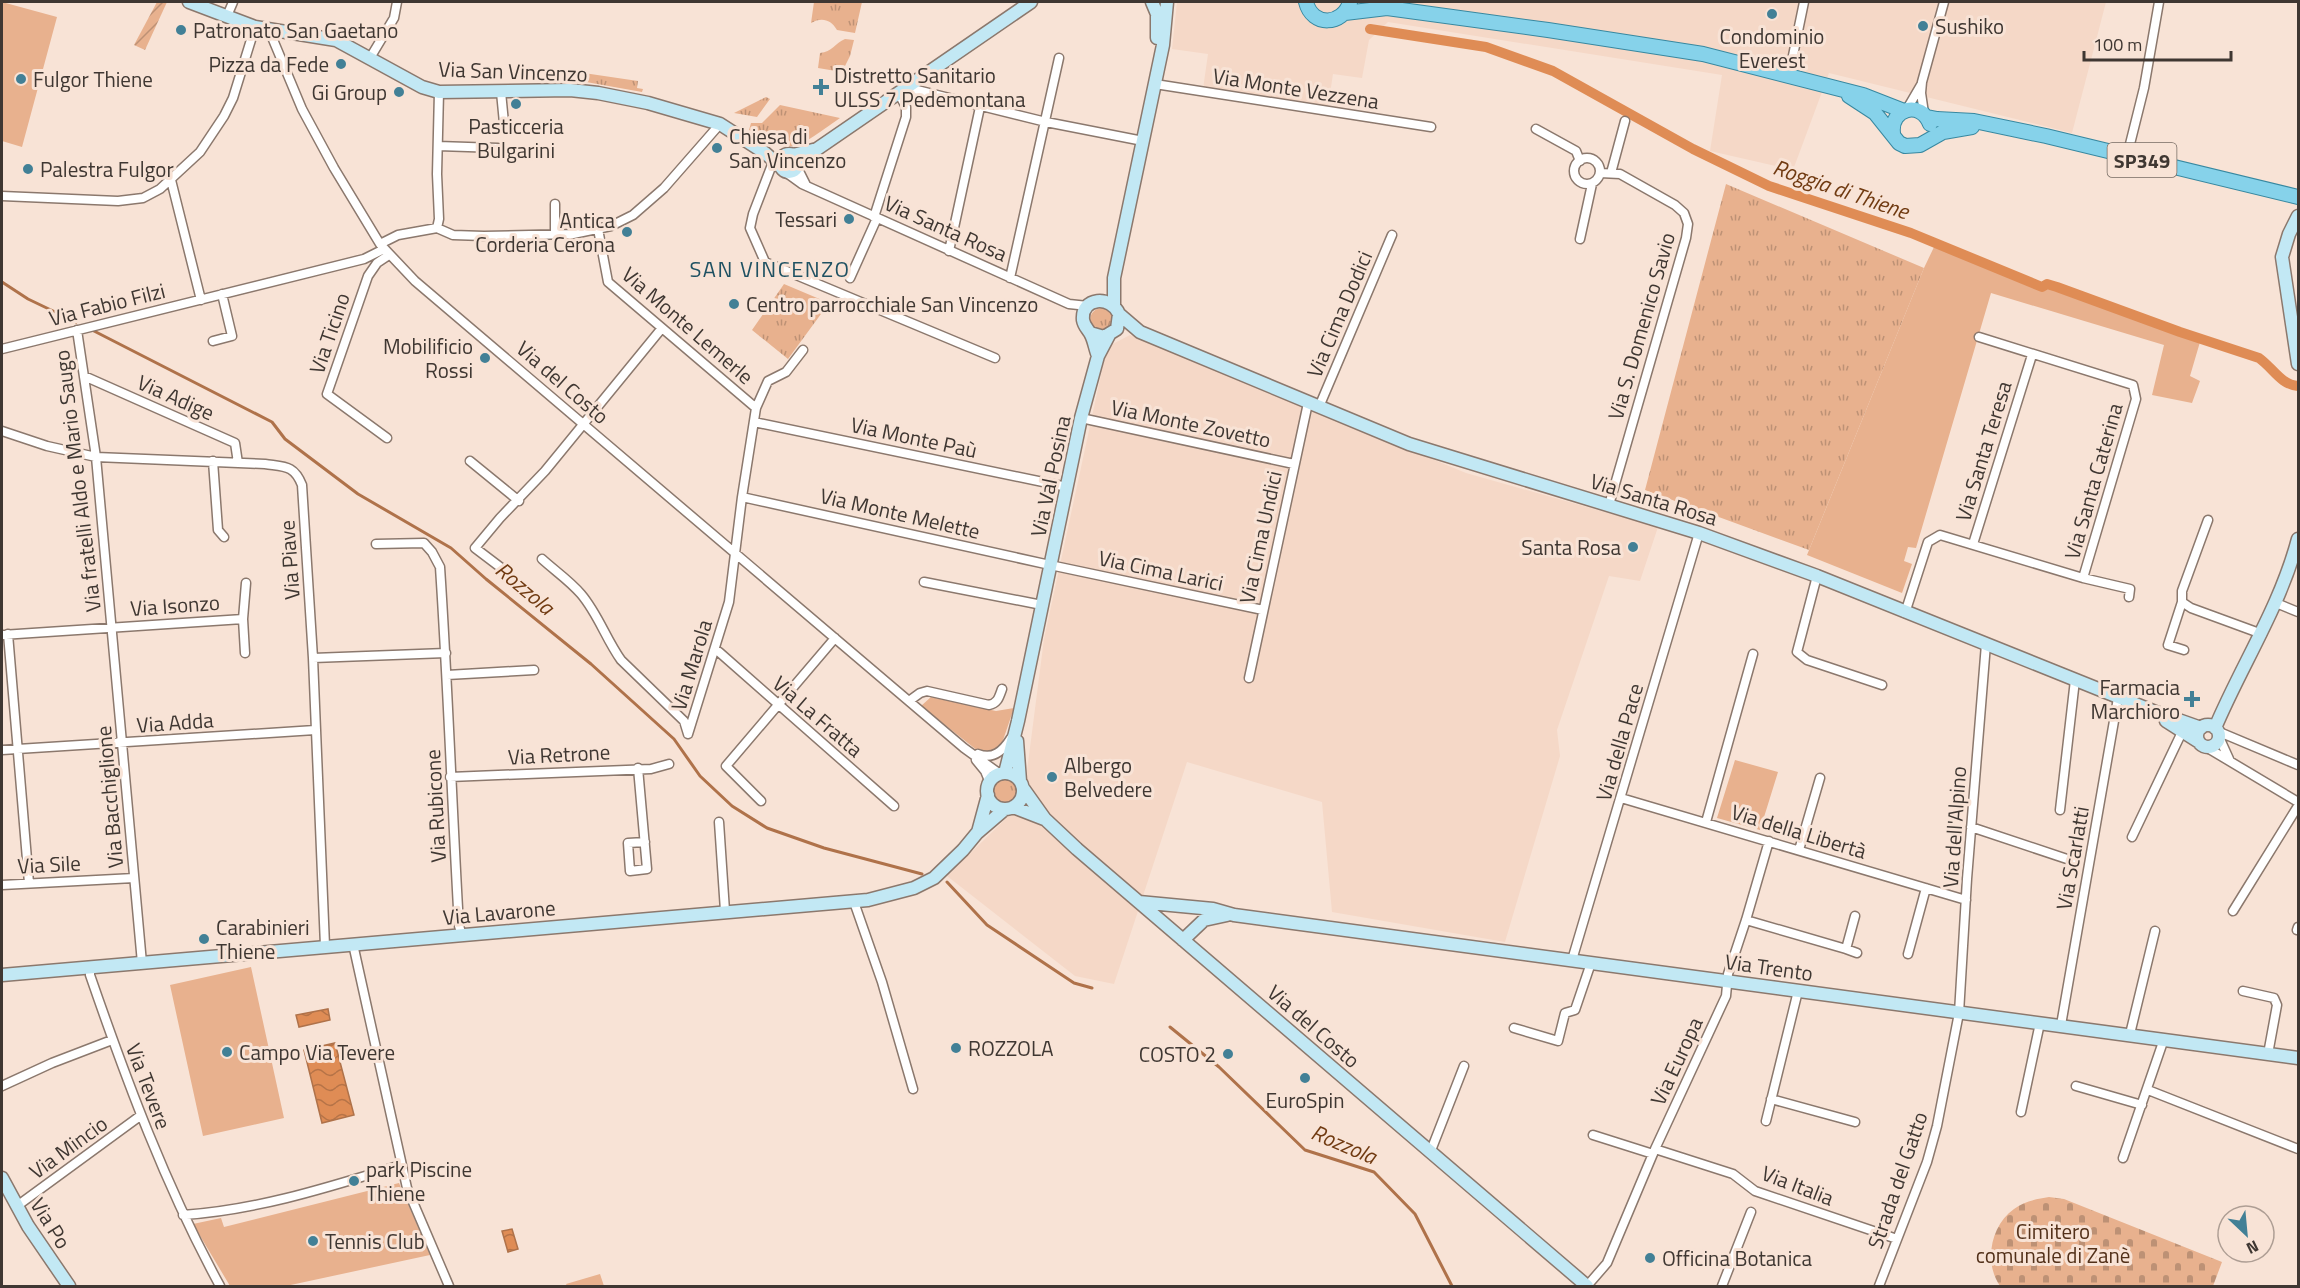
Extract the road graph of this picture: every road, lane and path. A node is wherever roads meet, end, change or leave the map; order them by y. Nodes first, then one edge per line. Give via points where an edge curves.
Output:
1 (189, 2) edge
2 (233, 2) edge
3 (397, 2) edge
4 (1032, 2) edge
5 (1152, 2) edge
6 (1167, 2) edge
7 (1293, 2) edge
8 (1371, 2) edge
9 (1804, 2) edge
10 (1944, 2) edge
11 (2159, 2) edge
12 (1308, 7) edge
13 (1347, 7) edge
14 (1387, 8) junction
15 (227, 15) junction
16 (255, 27) junction
17 (269, 30) junction
18 (370, 58) junction
19 (1059, 58) dead end
20 (1159, 59) junction
21 (1789, 75) junction
22 (1922, 82) junction
23 (1155, 84) junction
24 (1835, 87) junction
25 (901, 90) junction
26 (439, 92) junction
27 (501, 92) junction
28 (980, 107) junction
29 (1905, 110) junction
30 (1926, 115) junction
31 (1625, 121) dead end
32 (1046, 122) junction
33 (504, 123) dead end
34 (720, 124) junction
35 (1986, 124) junction
36 (1431, 127) dead end
37 (1536, 129) dead end
38 (1893, 133) junction
39 (1927, 140) junction
40 (1143, 141) junction
41 (438, 146) junction
42 (498, 148) dead end
43 (2127, 156) junction
44 (782, 161) junction
45 (1580, 161) junction
46 (1600, 172) junction
47 (1611, 173) junction
48 (171, 180) junction
49 (1592, 184) junction
50 (807, 185) junction
51 (2, 196) edge
52 (2298, 197) edge
53 (555, 204) dead end
54 (2298, 216) edge
55 (876, 218) junction
56 (437, 228) junction
57 (598, 229) junction
58 (555, 234) junction
59 (1392, 235) dead end
60 (1580, 239) dead end
61 (384, 249) junction
62 (949, 251) junction
63 (850, 278) dead end
64 (1010, 278) junction
65 (1114, 278) junction
66 (222, 294) junction
67 (201, 300) junction
68 (1101, 300) junction
69 (1069, 304) junction
70 (1088, 306) junction
71 (1117, 310) junction
72 (1083, 321) junction
73 (2296, 327) edge
74 (662, 328) junction
75 (77, 330) junction
76 (1140, 332) junction
77 (1090, 333) junction
78 (1111, 334) junction
79 (1979, 337) dead end
80 (213, 341) dead end
81 (2, 349) edge
82 (803, 350) dead end
83 (2032, 355) junction
84 (1098, 356) junction
85 (995, 358) dead end
86 (2298, 364) edge
87 (84, 376) junction
88 (1314, 405) junction
89 (756, 408) junction
90 (1081, 418) junction
91 (754, 422) junction
92 (583, 425) junction
93 (2, 431) edge
94 (387, 438) dead end
95 (96, 457) junction
96 (213, 461) junction
97 (470, 461) dead end
98 (238, 463) junction
99 (1294, 464) junction
100 (1067, 487) junction
101 (742, 497) junction
102 (519, 501) junction
103 (1609, 505) junction
104 (2208, 520) dead end
105 (1699, 533) junction
106 (224, 537) dead end
107 (2298, 539) edge
108 (376, 544) dead end
109 (1973, 544) junction
110 (734, 555) junction
111 (542, 559) dead end
112 (1050, 565) junction
113 (508, 573) dead end
114 (1817, 576) junction
115 (2083, 578) junction
116 (924, 582) dead end
117 (246, 583) dead end
118 (2129, 597) dead end
119 (2182, 602) junction
120 (2276, 603) junction
121 (1042, 605) junction
122 (1263, 609) junction
123 (2298, 612) edge
124 (1905, 613) junction
125 (243, 619) junction
126 (111, 628) junction
127 (2262, 634) junction
128 (5, 635) edge
129 (835, 638) junction
130 (1986, 644) junction
131 (2184, 650) dead end
132 (719, 652) dead end
133 (245, 653) dead end
134 (446, 653) junction
135 (1753, 654) dead end
136 (313, 658) junction
137 (534, 670) dead end
138 (447, 675) junction
139 (1249, 678) dead end
140 (2075, 680) junction
141 (1882, 685) dead end
142 (1002, 689) dead end
143 (2118, 698) junction
144 (909, 701) junction
145 (779, 705) junction
146 (2153, 711) junction
147 (315, 730) junction
148 (1016, 730) junction
149 (2213, 730) junction
150 (2182, 732) junction
151 (122, 743) junction
152 (2202, 745) junction
153 (2, 750) edge
154 (19, 750) junction
155 (968, 751) junction
156 (2229, 759) junction
157 (669, 764) dead end
158 (2298, 765) edge
159 (638, 768) junction
160 (1002, 774) junction
161 (450, 777) junction
162 (1820, 778) dead end
163 (1022, 785) junction
164 (989, 789) junction
165 (1621, 798) junction
166 (761, 801) dead end
167 (2298, 804) edge
168 (894, 806) dead end
169 (1009, 808) junction
170 (2060, 810) dead end
171 (1045, 819) junction
172 (719, 822) dead end
173 (1706, 822) junction
174 (1971, 827) junction
175 (977, 833) junction
176 (2132, 837) dead end
177 (1769, 841) junction
178 (645, 842) dead end
179 (1799, 849) junction
180 (2076, 862) dead end
181 (134, 878) junction
182 (29, 883) junction
183 (2, 885) edge
184 (1926, 888) junction
185 (1966, 900) junction
186 (854, 902) junction
187 (1140, 902) junction
188 (1187, 906) junction
189 (725, 911) junction
190 (2233, 911) dead end
191 (1234, 915) junction
192 (1855, 916) dead end
193 (1746, 920) junction
194 (1170, 928) junction
195 (2155, 931) dead end
196 (462, 935) junction
197 (1183, 940) junction
198 (353, 944) junction
199 (325, 946) junction
200 (1846, 949) junction
201 (1857, 953) dead end
202 (1908, 954) dead end
203 (1572, 960) junction
204 (142, 963) junction
205 (1591, 963) junction
206 (90, 967) junction
207 (2, 975) edge
208 (1728, 982) junction
209 (1798, 991) junction
210 (2243, 991) dead end
211 (1959, 1013) junction
212 (2040, 1023) junction
213 (2061, 1025) junction
214 (1514, 1028) dead end
215 (2130, 1034) junction
216 (2164, 1039) junction
217 (112, 1040) junction
218 (2268, 1054) junction
219 (2298, 1058) edge
220 (1464, 1066) dead end
221 (2, 1086) edge
222 (2076, 1086) dead end
223 (913, 1089) dead end
224 (2148, 1090) junction
225 (1771, 1099) junction
226 (2142, 1105) junction
227 (2021, 1112) dead end
228 (140, 1116) junction
229 (1766, 1121) dead end
230 (1855, 1122) dead end
231 (1593, 1135) dead end
232 (2298, 1149) edge
233 (1654, 1151) junction
234 (1430, 1153) junction
235 (2123, 1158) dead end
236 (401, 1165) junction
237 (3, 1183) edge
238 (17, 1206) junction
239 (1751, 1212) dead end
240 (183, 1215) junction
241 (1897, 1239) junction
242 (1587, 1286) edge
243 (69, 1287) edge
244 (220, 1287) edge
245 (449, 1287) edge
246 (1722, 1287) edge
247 (1880, 1287) edge

1 - 15 street, Via San Vincenzo
2 - 15 street
3 - 18 street via 394,18
4 - 25 street
5 - 20 street, Via Val Posina via 1157,14
6 - 20 street, Via Val Posina
7 - 12 main road
8 - 14 main road
9 - 21 street
10 - 22 street
11 - 43 street
12 - 13 main road via 1315,17 1327,21 1334,20
13 - 14 main road
14 - 21 main road via 1703,54
15 - 16 street, Via San Vincenzo
16 - 17 street, Via San Vincenzo
16 - 48 street via 224,116 200,152
17 - 18 street, Via San Vincenzo via 336,40
17 - 61 street, Via del Costo via 306,118
18 - 26 street, Via San Vincenzo via 422,87
19 - 32 street
20 - 23 street, Via Val Posina
21 - 24 main road
22 - 29 street
22 - 30 street
23 - 36 street, Via Monte Vezzena
23 - 40 street, Via Val Posina
24 - 29 main road
24 - 38 main road via 1875,113
25 - 28 street
25 - 44 street via 817,149
25 - 55 street via 906,117
26 - 27 street, Via San Vincenzo
26 - 41 street
27 - 33 street
27 - 34 street, Via San Vincenzo via 598,93
28 - 32 street
28 - 62 street
29 - 30 main road
29 - 38 main road via 1894,121
30 - 35 main road, SP349
30 - 39 main road via 1931,130
31 - 47 street
32 - 40 street
32 - 64 street
34 - 44 street, Via San Vincenzo
34 - 57 street via 664,188 638,210
35 - 39 main road, SP349 via 1949,130
35 - 43 main road, SP349
37 - 45 street via 1576,152
38 - 39 main road via 1899,143 1909,147
40 - 65 street, Via Val Posina
41 - 42 street
41 - 56 street
43 - 52 main road, SP349
44 - 50 street
44 - 50 street, Via Santa Rosa via 794,180
44 - 85 street via 750,228 765,262
45 - 46 street via 1592,159 1599,164
45 - 49 street via 1575,176 1580,182
46 - 47 street, Via S. Domenico Savio
46 - 49 street
47 - 103 street, Via S. Domenico Savio via 1620,174 1675,205 1688,224
48 - 51 street via 150,195 127,201
48 - 67 street
49 - 60 street
50 - 55 street, Via Santa Rosa
53 - 58 street
54 - 73 street via 2282,257
55 - 62 street, Via Santa Rosa
55 - 63 street
56 - 58 street via 453,235
56 - 61 street, Via Fabio Filzi via 398,235
57 - 58 street
57 - 74 street, Via Monte Lemerle via 608,282
59 - 88 street, Via Cima Dodici
61 - 66 street, Via Fabio Filzi via 364,259
61 - 92 street, Via del Costo via 415,281
61 - 94 street, Via Ticino via 368,276 327,394
62 - 64 street, Via Santa Rosa
64 - 69 street, Via Santa Rosa
65 - 68 street, Via Val Posina
65 - 71 street, Via Val Posina
66 - 67 street, Via Fabio Filzi
66 - 80 street via 232,336
67 - 75 street, Via Fabio Filzi
68 - 70 street
68 - 71 street
69 - 70 street, Via Santa Rosa
69 - 72 street, Via Santa Rosa
70 - 72 street
71 - 76 street, Via Santa Rosa
71 - 78 street, Via Val Posina via 1119,324
72 - 77 street
73 - 86 street
74 - 89 street, Via Monte Lemerle
74 - 92 street
75 - 81 street, Via Fabio Filzi
75 - 87 street, Via fratelli Aldo e Mario Saugo
76 - 78 street, Via Santa Rosa
76 - 88 street, Via Santa Rosa
77 - 78 street via 1099,337
77 - 84 street
78 - 84 street, Via Val Posina
79 - 83 street
82 - 89 street via 786,372 768,381
83 - 109 street, Via Santa Teresa
83 - 115 street, Via Santa Caterina via 2133,386 2136,394
84 - 90 street, Via Val Posina
87 - 95 street, Via fratelli Aldo e Mario Saugo
87 - 98 street, Via Adige via 235,443
88 - 99 street, Via Cima Undici
88 - 103 street, Via Santa Rosa via 1409,444
89 - 91 street
90 - 99 street, Via Monte Zovetto
90 - 100 street, Via Val Posina
91 - 100 street, Via Monte Paù
91 - 101 street
92 - 102 street
92 - 110 street, Via del Costo
93 - 95 street, Via Piave
95 - 96 street, Via Piave
95 - 126 street, Via fratelli Aldo e Mario Saugo
96 - 98 street, Via Piave
96 - 106 street via 218,530
97 - 102 street
98 - 136 street, Via Piave via 292,468 302,485
99 - 122 street, Via Cima Undici
100 - 112 street, Via Val Posina
101 - 110 street
101 - 112 street, Via Monte Melette
102 - 113 street via 475,548
103 - 105 street, Via Santa Rosa
104 - 119 street via 2182,591
105 - 114 street, Via Santa Rosa
105 - 165 street, Via della Pace
107 - 120 street
108 - 134 street, Via Rubicone via 424,543 432,552 440,567
109 - 115 street
109 - 124 street, Via Santa Teresa via 1940,536 1928,542
110 - 111 street, Via Marola via 729,602 688,734 684,721 621,660 582,595
110 - 129 street, Via del Costo
112 - 121 street, Via Val Posina
112 - 122 street, Via Cima Larici
114 - 124 street, Via Santa Rosa
114 - 141 street via 1797,651 1807,660
115 - 118 street via 2130,589
116 - 121 street
117 - 125 street, Via Isonzo
119 - 127 street
119 - 131 street via 2168,645
120 - 123 street
120 - 127 street
121 - 148 street, Via Val Posina
122 - 139 street, Via Cima Undici
124 - 130 street, Via Santa Rosa
125 - 126 street, Via Isonzo
125 - 133 street, Via Isonzo
126 - 128 street, Via Isonzo
126 - 151 street, Via Bacchiglione
127 - 149 street
128 - 154 street
129 - 144 street, Via del Costo
129 - 145 street
130 - 140 street, Via Santa Rosa
130 - 174 street, Via dell'Alpino
132 - 145 street, Via La Fratta
134 - 136 street
134 - 138 street, Via Rubicone
135 - 173 street
136 - 147 street, Via Piave
137 - 138 street
138 - 161 street, Via Rubicone
140 - 143 street, Via Santa Rosa
140 - 170 street
142 - 144 street via 999,699 989,705 927,691
143 - 146 street, Via Santa Rosa
143 - 213 street, Via Scarlatti
144 - 155 street, Via del Costo
145 - 166 street via 726,766
145 - 168 street, Via La Fratta
146 - 149 street, Via Santa Rosa
146 - 150 street, Via Santa Rosa
147 - 151 street, Via Adda
147 - 199 street, Via Piave
148 - 155 street via 996,755 986,757
148 - 160 street, Via Val Posina
148 - 163 street, Via Val Posina
149 - 152 street via 2216,744
149 - 152 street via 2197,733
149 - 156 street
149 - 158 street
150 - 152 street, Via Santa Rosa
150 - 176 street
151 - 154 street, Via Adda
151 - 181 street, Via Bacchiglione
152 - 156 street, Via Santa Rosa
153 - 154 street, Via Adda
154 - 182 street
155 - 160 street, Via del Costo
155 - 164 street, Via del Costo via 985,771
156 - 167 street, Via Santa Rosa
157 - 159 street, Via Retrone
159 - 161 street, Via Retrone
159 - 178 street
160 - 163 street via 1014,775
160 - 164 street
161 - 196 street, Via Rubicone
162 - 179 street
163 - 169 street via 1021,799
163 - 171 street, Via del Costo
164 - 169 street via 994,805
164 - 175 street, Via Lavarone
165 - 173 street, Via della Libertà
165 - 203 street, Via della Pace
167 - 190 street
169 - 171 street
169 - 175 street, Via Lavarone
171 - 187 street, Via del Costo
172 - 189 street
173 - 177 street, Via della Libertà
174 - 180 street
174 - 185 street, Via dell'Alpino
175 - 186 street, Via Lavarone via 933,878 893,895
177 - 179 street, Via della Libertà
177 - 193 street, Via Europa
179 - 184 street, Via della Libertà
181 - 182 street, Via Sile
181 - 204 street, Via Bacchiglione
182 - 183 street, Via Sile
184 - 185 street, Via della Libertà
184 - 202 street
185 - 211 street, Via dell'Alpino
186 - 189 street, Via Lavarone
186 - 223 street
187 - 188 street, Via Trento
187 - 194 street, Via del Costo
188 - 191 street, Via Trento
188 - 194 street
189 - 196 street, Via Lavarone
191 - 197 street, Via Trento via 1204,920
191 - 203 street, Via Trento
192 - 200 street
193 - 200 street
193 - 208 street, Via Europa via 1730,964
194 - 197 street, Via del Costo
195 - 215 street
196 - 198 street, Via Lavarone
197 - 234 street, Via del Costo
198 - 199 street, Via Lavarone
198 - 236 street
199 - 204 street, Via Lavarone
200 - 201 street
203 - 205 street, Via Trento
204 - 206 street, Via Lavarone
205 - 208 street, Via Trento
205 - 214 street via 1575,1010 1565,1013 1558,1041
206 - 207 street, Via Lavarone
206 - 217 street, Via Tevere
208 - 209 street, Via Trento
208 - 233 street, Via Europa via 1726,996
209 - 211 street, Via Trento
209 - 225 street
210 - 218 street via 2274,998 2277,1005
211 - 212 street, Via Trento
211 - 241 street, Strada del Gatto via 1937,1126
212 - 213 street, Via Trento
212 - 227 street
213 - 215 street, Via Trento
215 - 216 street, Via Trento
216 - 218 street, Via Trento
216 - 224 street
217 - 221 street
217 - 228 street, Via Tevere
218 - 219 street, Via Trento
220 - 234 street
222 - 226 street
224 - 226 street
224 - 232 street
225 - 229 street
225 - 230 street
226 - 235 street
228 - 238 street, Via Mincio
228 - 240 street, Via Tevere
231 - 233 street
233 - 241 street, Via Italia via 1733,1174 1755,1191
233 - 242 street, Via Europa via 1606,1263
234 - 242 street, Via del Costo
236 - 240 street via 281,1200
236 - 245 street
237 - 238 street, Via Po
238 - 243 street, Via Po
239 - 246 street
240 - 244 street, Via Tevere
241 - 247 street, Strada del Gatto

